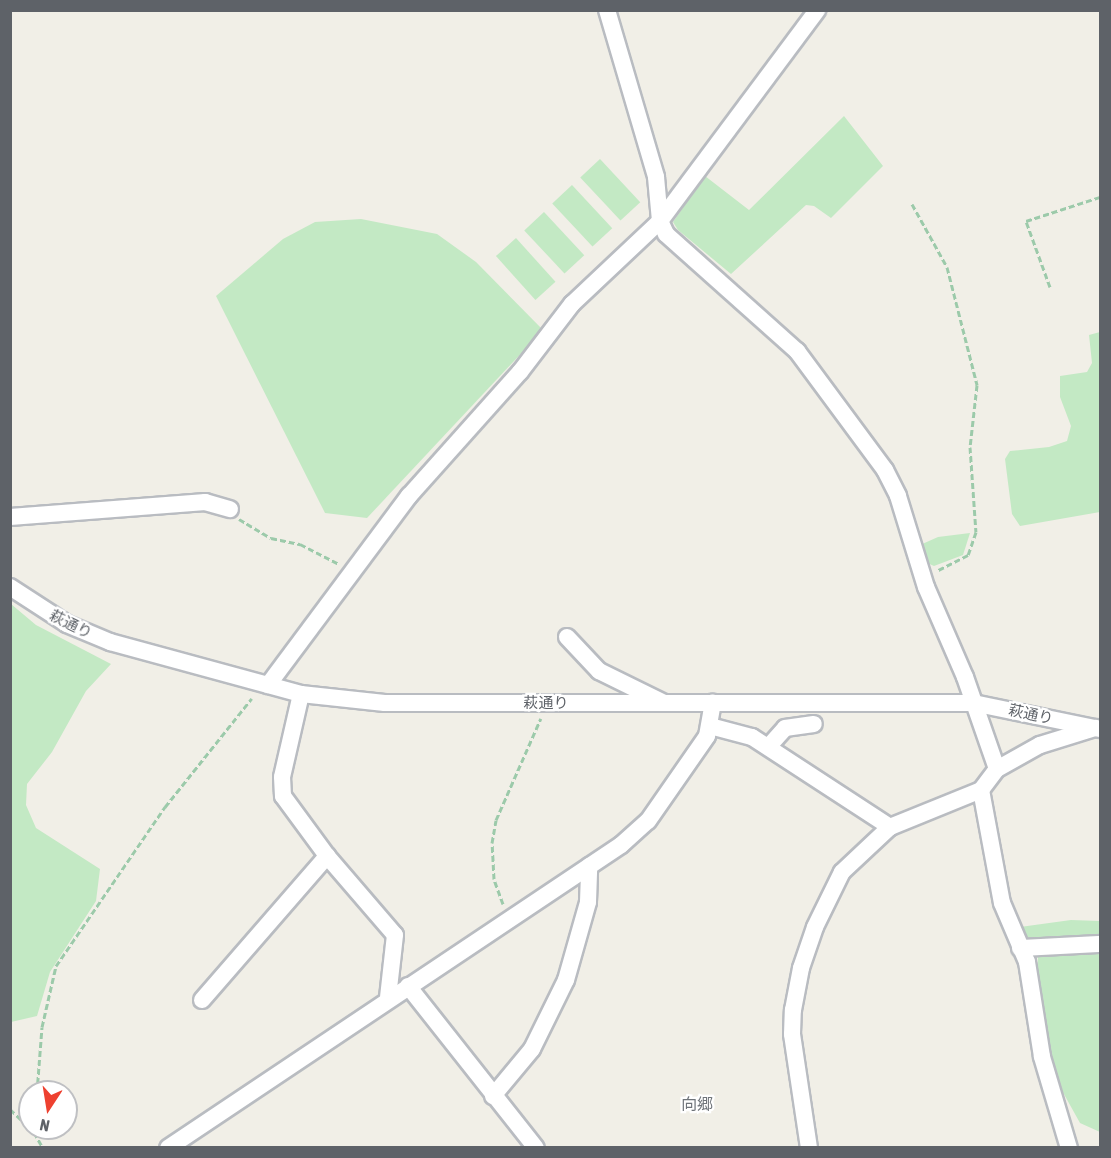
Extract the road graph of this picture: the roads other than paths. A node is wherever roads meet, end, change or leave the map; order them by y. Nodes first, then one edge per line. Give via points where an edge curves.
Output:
1 (607, 10) edge
2 (817, 10) edge
3 (660, 221) junction
4 (230, 509) road end
5 (10, 517) edge
6 (10, 587) edge
7 (567, 637) dead end
8 (265, 685) junction
9 (301, 694) junction
10 (664, 703) junction
11 (713, 703) junction
12 (973, 703) junction
13 (814, 724) dead end
14 (710, 726) junction
15 (1098, 728) edge
16 (769, 746) junction
17 (998, 769) junction
18 (981, 790) junction
19 (890, 827) junction
20 (327, 856) junction
21 (589, 866) junction
22 (1101, 944) edge
23 (1020, 948) junction
24 (408, 986) junction
25 (388, 997) junction
26 (202, 1000) dead end
27 (493, 1096) junction
28 (168, 1148) edge
29 (536, 1148) edge
30 (809, 1148) edge
31 (1069, 1148) edge

1 - 3 street via 656,177
2 - 3 street
3 - 8 street via 573,304 520,372 409,496
3 - 12 street via 666,234 797,351 885,470
4 - 5 street via 205,502
6 - 8 street, 萩通り via 67,624 110,642
7 - 10 street via 599,671
8 - 9 street, 萩通り
9 - 10 street, 萩通り via 385,703
9 - 20 street via 282,777 283,796
10 - 11 street, 萩通り
11 - 12 street, 萩通り
11 - 14 street
12 - 15 street, 萩通り
12 - 17 street
13 - 16 street via 785,728
14 - 16 street via 735,730
14 - 21 street via 648,820 621,845
15 - 17 street via 1040,745
16 - 19 street
17 - 18 street
18 - 19 street
18 - 23 street via 1002,903
19 - 30 street via 842,872 801,968 792,1034
20 - 25 street via 395,935
20 - 26 street
21 - 24 street
21 - 27 street via 588,902 566,980 532,1049
22 - 23 street
23 - 31 street via 1027,962 1042,1057
24 - 25 street
24 - 27 street
25 - 28 street
27 - 29 street

